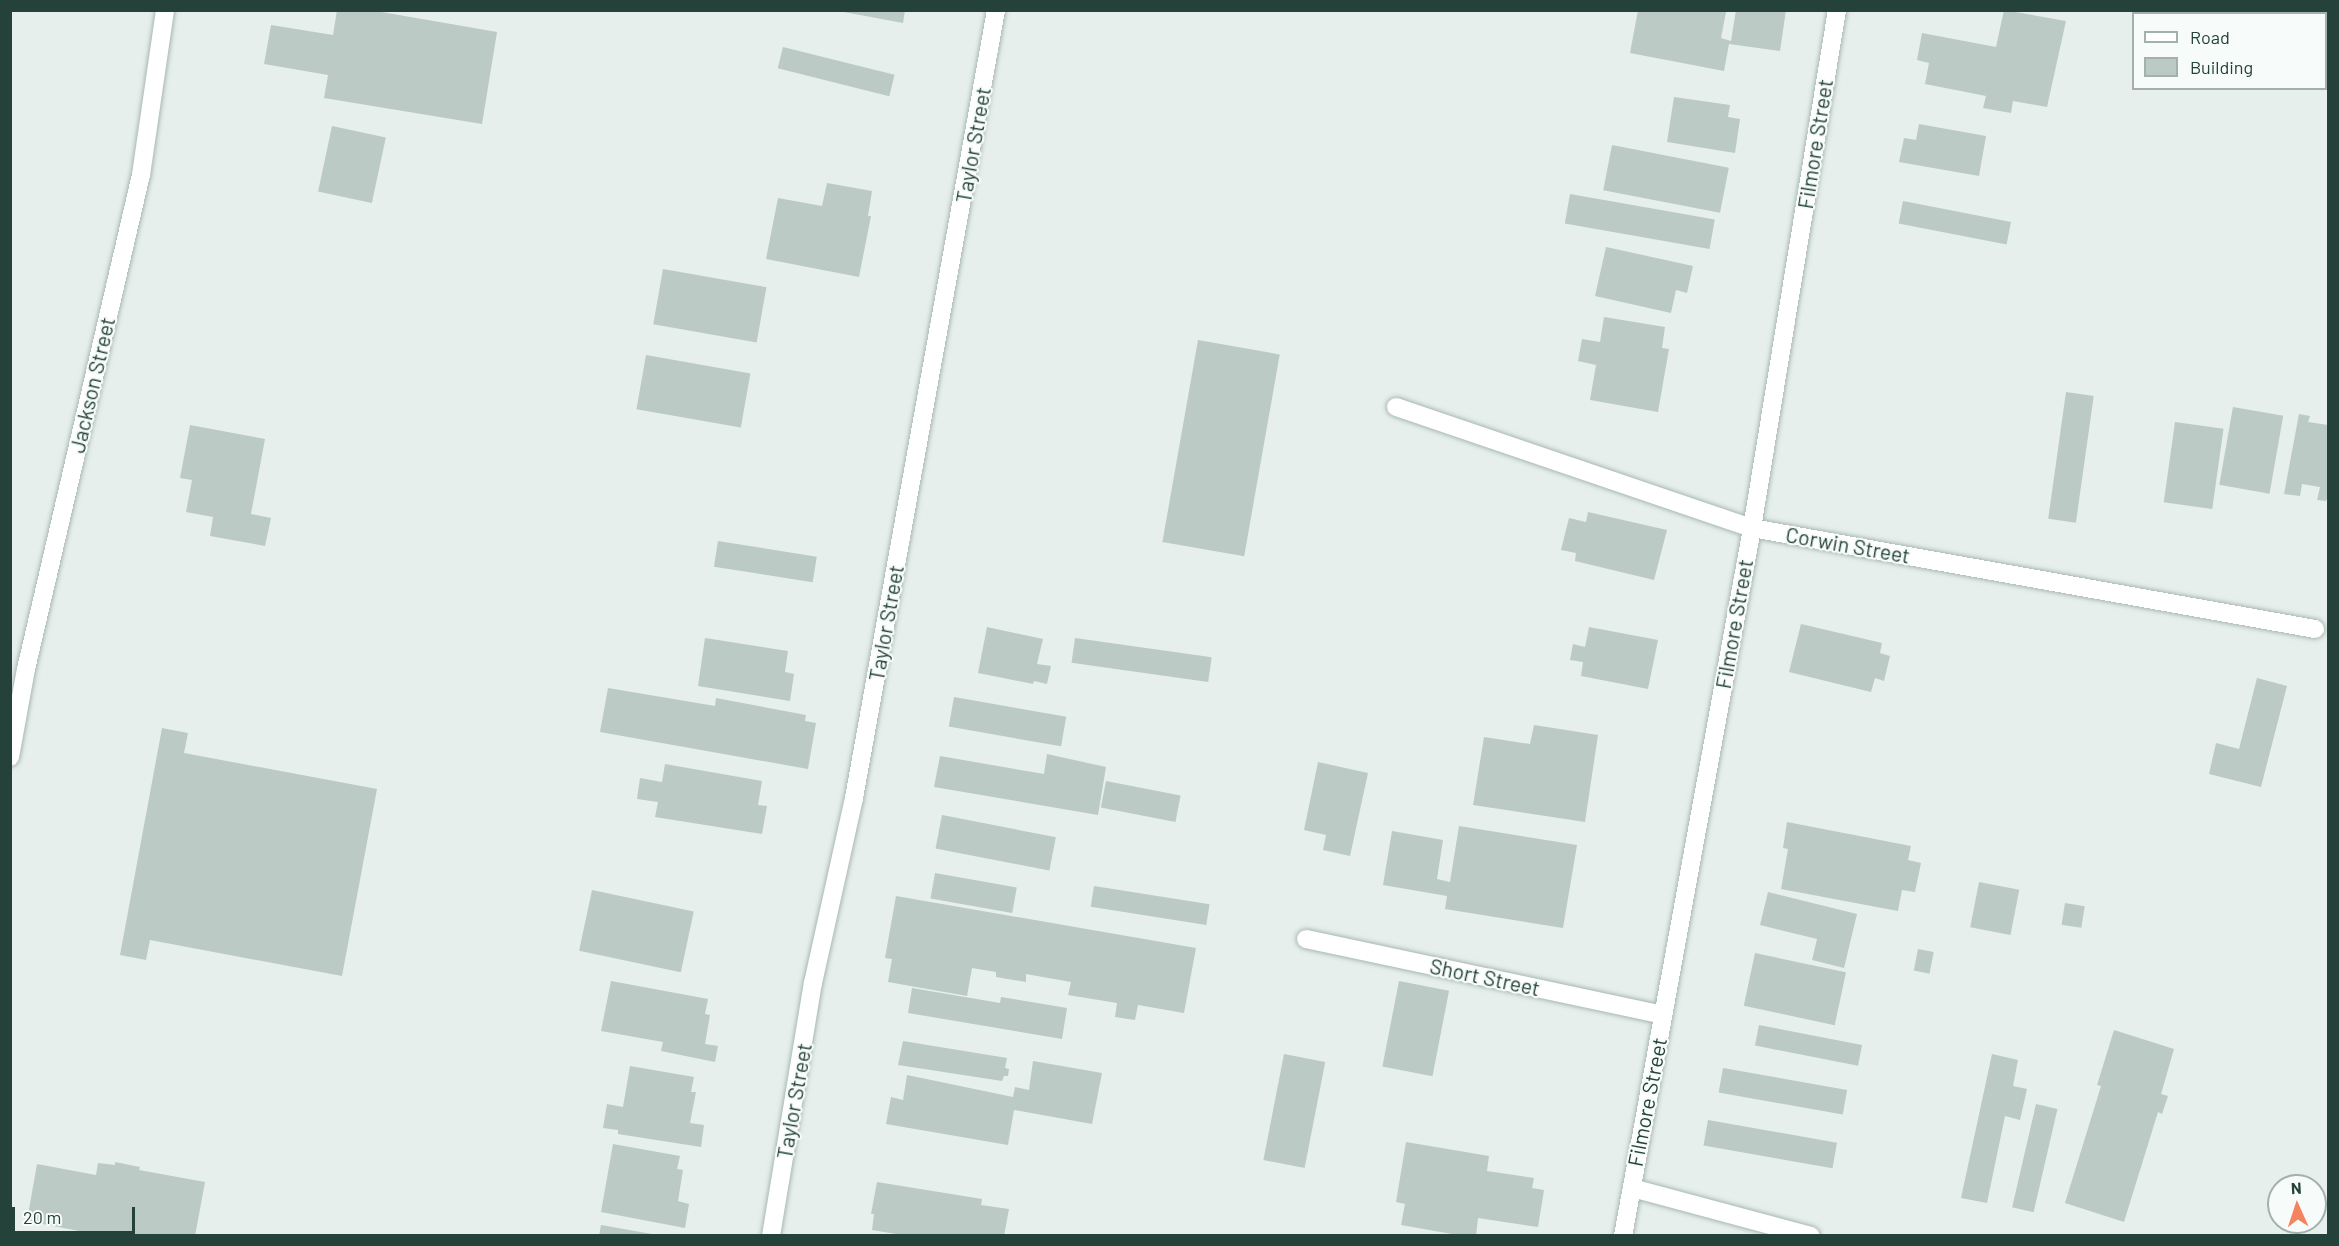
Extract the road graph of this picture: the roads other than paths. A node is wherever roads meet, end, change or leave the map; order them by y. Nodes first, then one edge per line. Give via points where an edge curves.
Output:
1 (165, 10) edge
2 (996, 10) edge
3 (1837, 10) edge
4 (1396, 407) dead end
5 (1752, 528) junction
6 (2314, 630) dead end
7 (10, 757) edge
8 (1306, 939) dead end
9 (1664, 1015) junction
10 (1632, 1188) junction
11 (771, 1236) edge
12 (1623, 1236) edge
13 (1811, 1236) edge

1 - 7 street, Jackson Street via 141,174 26,669
2 - 11 street, Taylor Street via 856,786 813,983
3 - 5 street, Filmore Street
4 - 5 street, Corwin Street
5 - 6 street, Corwin Street
5 - 9 street, Filmore Street
8 - 9 street, Short Street
9 - 10 street, Filmore Street
10 - 12 street, Filmore Street
10 - 13 street

